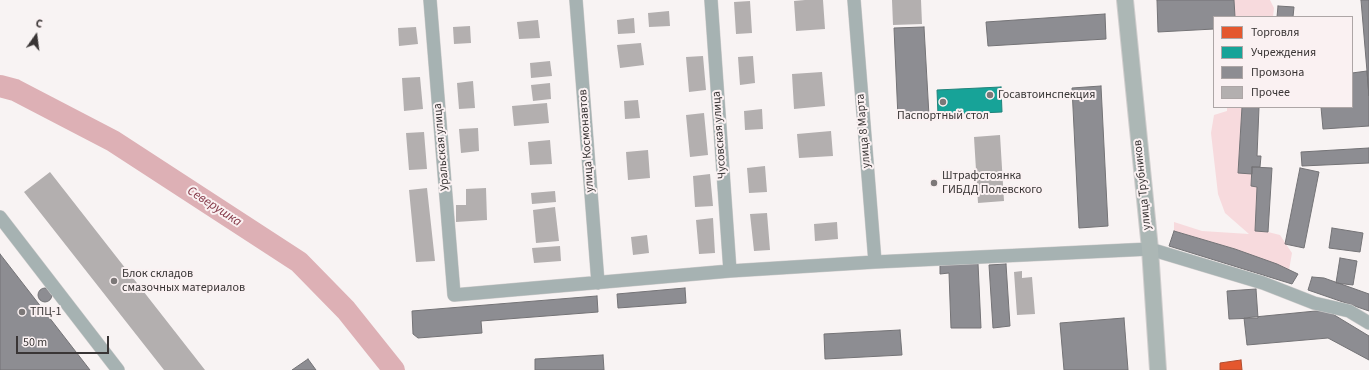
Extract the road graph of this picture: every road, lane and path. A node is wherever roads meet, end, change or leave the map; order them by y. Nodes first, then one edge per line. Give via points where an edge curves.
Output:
1 (430, 0) edge
2 (576, 0) edge
3 (711, 0) edge
4 (854, 0) edge
5 (1125, 0) edge
6 (0, 217) edge
7 (1150, 249) junction
8 (875, 262) junction
9 (730, 271) junction
10 (598, 283) junction
11 (1369, 323) edge
12 (118, 370) edge
13 (1158, 370) edge

1 - 10 street, Уральская улица via 454,295
2 - 10 street, улица Космонавтов
3 - 9 street, Чусовская улица
4 - 8 street, улица 8 Марта
5 - 7 main road, улица Трубников
6 - 12 street
7 - 8 street
7 - 11 street via 1263,283 1314,303 1349,311
7 - 13 main road, улица Трубников
8 - 9 street
9 - 10 street

